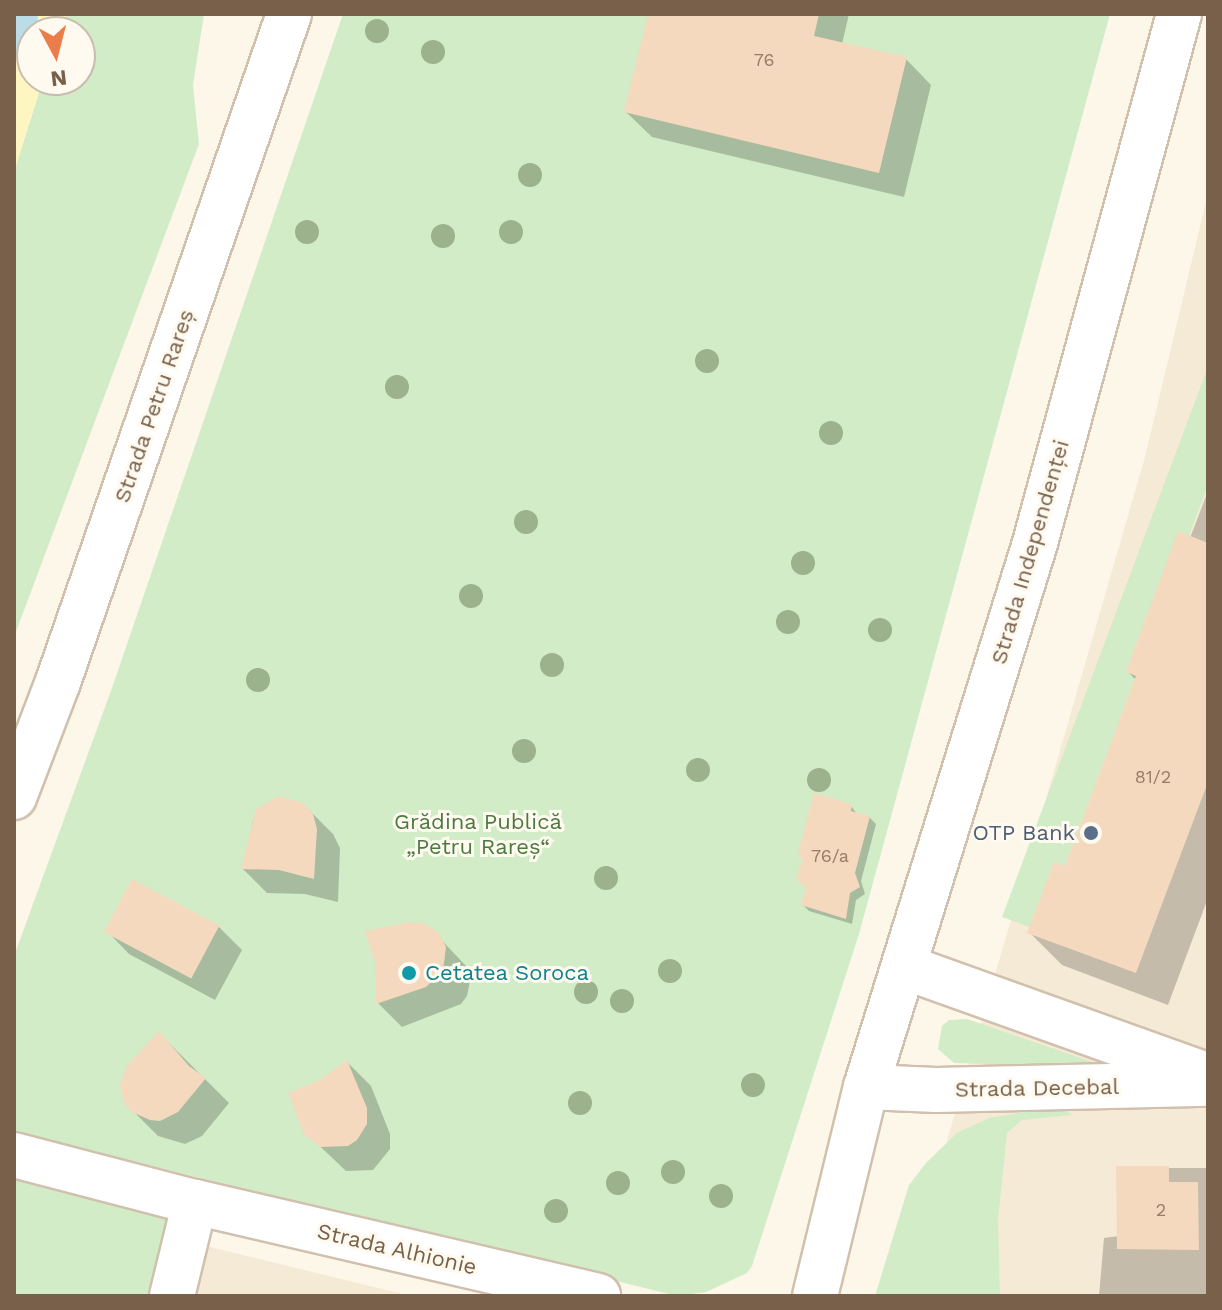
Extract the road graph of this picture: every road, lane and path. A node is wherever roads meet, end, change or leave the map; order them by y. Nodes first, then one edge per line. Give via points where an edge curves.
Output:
1 (289, 14) edge
2 (1179, 14) edge
3 (14, 797) edge
4 (905, 967) junction
5 (1208, 1076) edge
6 (1208, 1084) edge
7 (866, 1087) junction
8 (14, 1155) edge
9 (195, 1202) junction
10 (172, 1296) edge
11 (598, 1296) edge
12 (815, 1296) edge

1 - 3 main road, Strada Petru Rareș
2 - 4 main road, Strada Independenței via 1035,543
4 - 5 main road
4 - 7 main road, Strada Independenței
6 - 7 main road, Strada Decebal
7 - 12 main road
8 - 9 main road, Strada Alhionie
9 - 10 main road
9 - 11 main road, Strada Alhionie

